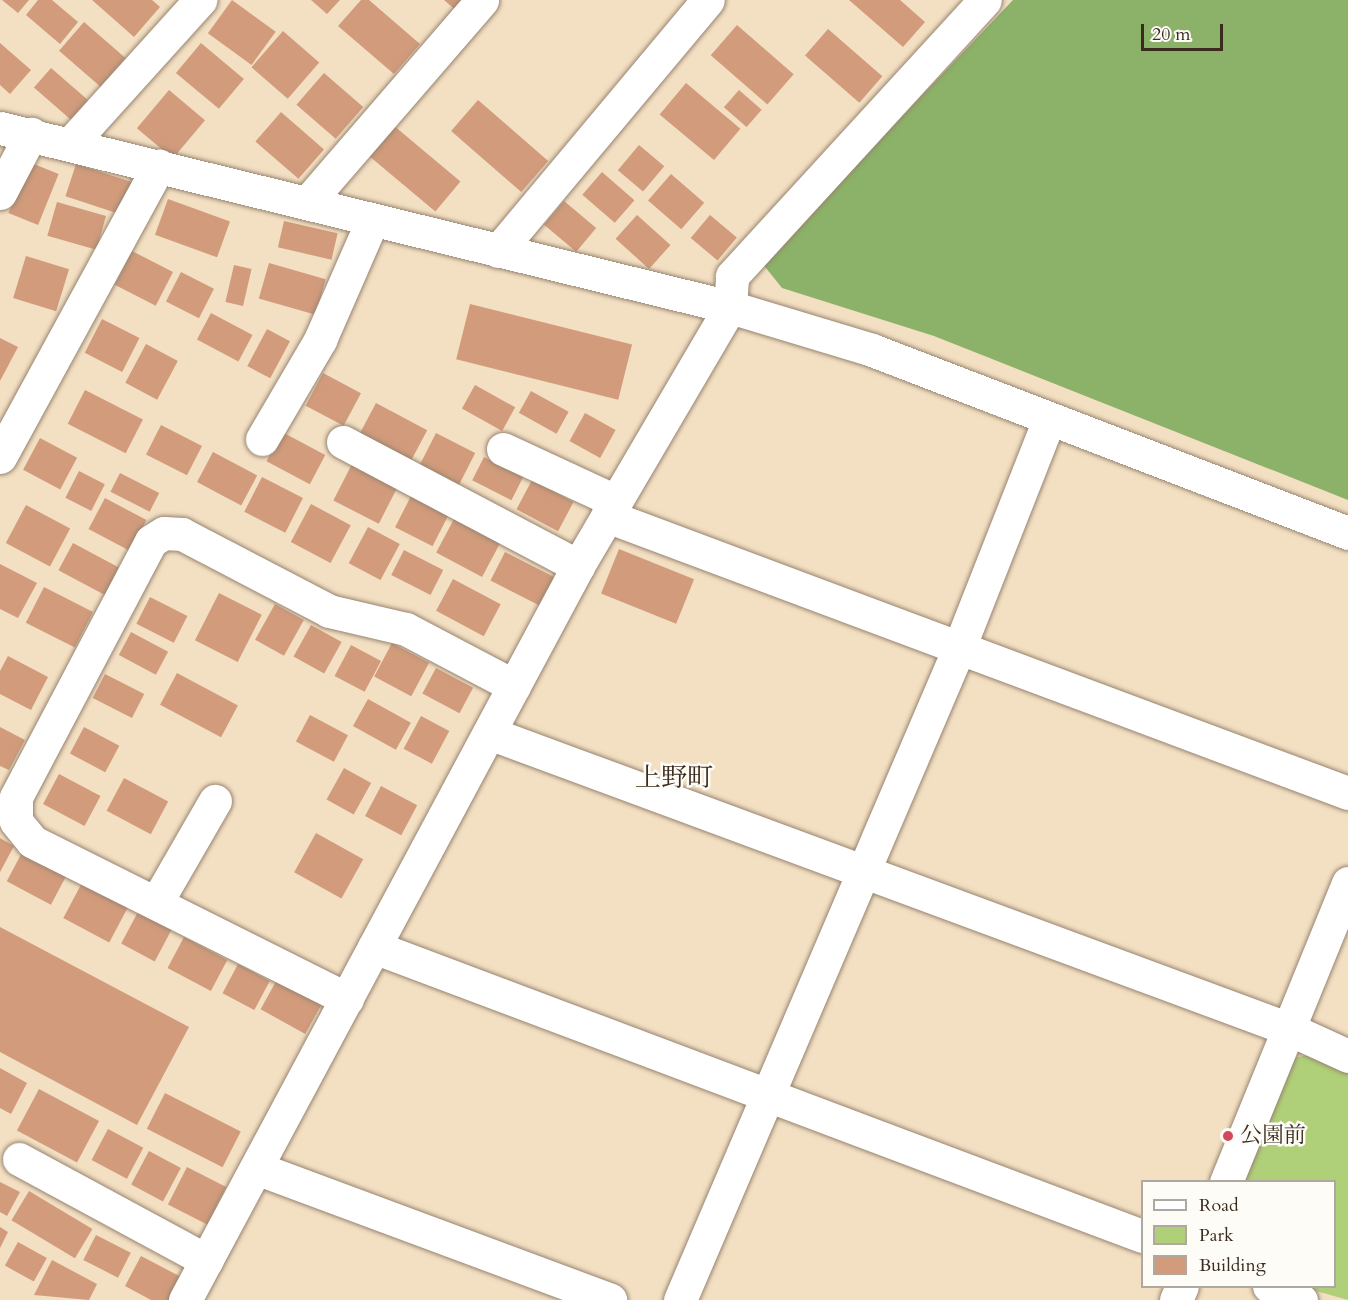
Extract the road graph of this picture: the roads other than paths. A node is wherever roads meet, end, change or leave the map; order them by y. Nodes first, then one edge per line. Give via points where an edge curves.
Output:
1 (200, 0) edge
2 (482, 0) edge
3 (708, 0) edge
4 (985, 0) edge
5 (15, 132) edge
6 (71, 143) junction
7 (159, 165) junction
8 (0, 193) edge
9 (307, 203) junction
10 (372, 221) junction
11 (498, 251) junction
12 (730, 307) junction
13 (1049, 419) junction
14 (262, 439) dead end
15 (343, 442) dead end
16 (503, 449) dead end
17 (0, 457) edge
18 (611, 508) junction
19 (1348, 533) edge
20 (578, 566) junction
21 (958, 648) junction
22 (514, 686) junction
23 (489, 733) junction
24 (1348, 793) edge
25 (215, 801) dead end
26 (863, 870) junction
27 (1348, 883) edge
28 (156, 903) junction
29 (374, 947) junction
30 (346, 999) junction
31 (1289, 1029) junction
32 (1348, 1056) edge
33 (768, 1094) junction
34 (19, 1159) dead end
35 (256, 1168) junction
36 (1227, 1180) edge
37 (1141, 1235) edge
38 (206, 1260) junction
39 (1271, 1288) edge
40 (185, 1300) edge
41 (610, 1300) edge
42 (680, 1300) edge
43 (1301, 1300) edge

1 - 6 street
2 - 9 street
3 - 11 street
4 - 12 street via 732,276
5 - 6 street
5 - 8 street
6 - 7 street
7 - 9 street
7 - 17 street
9 - 10 street
10 - 11 street
10 - 14 street via 320,340
11 - 12 street
12 - 13 street via 872,350
12 - 18 street
13 - 19 street
13 - 21 street
15 - 20 street
16 - 18 street
18 - 20 street
18 - 21 street
20 - 22 street
21 - 24 street
21 - 26 street
22 - 23 street
22 - 28 street via 406,630 329,611 182,534 164,533 151,541 16,796 16,821 32,841
23 - 26 street
23 - 29 street
25 - 28 street
26 - 31 street
26 - 33 street
27 - 31 street
28 - 30 street
29 - 30 street
29 - 33 street
30 - 35 street
31 - 32 street
31 - 36 street
33 - 37 street
33 - 42 street
34 - 38 street
35 - 38 street
35 - 41 street
38 - 40 street
39 - 43 street

